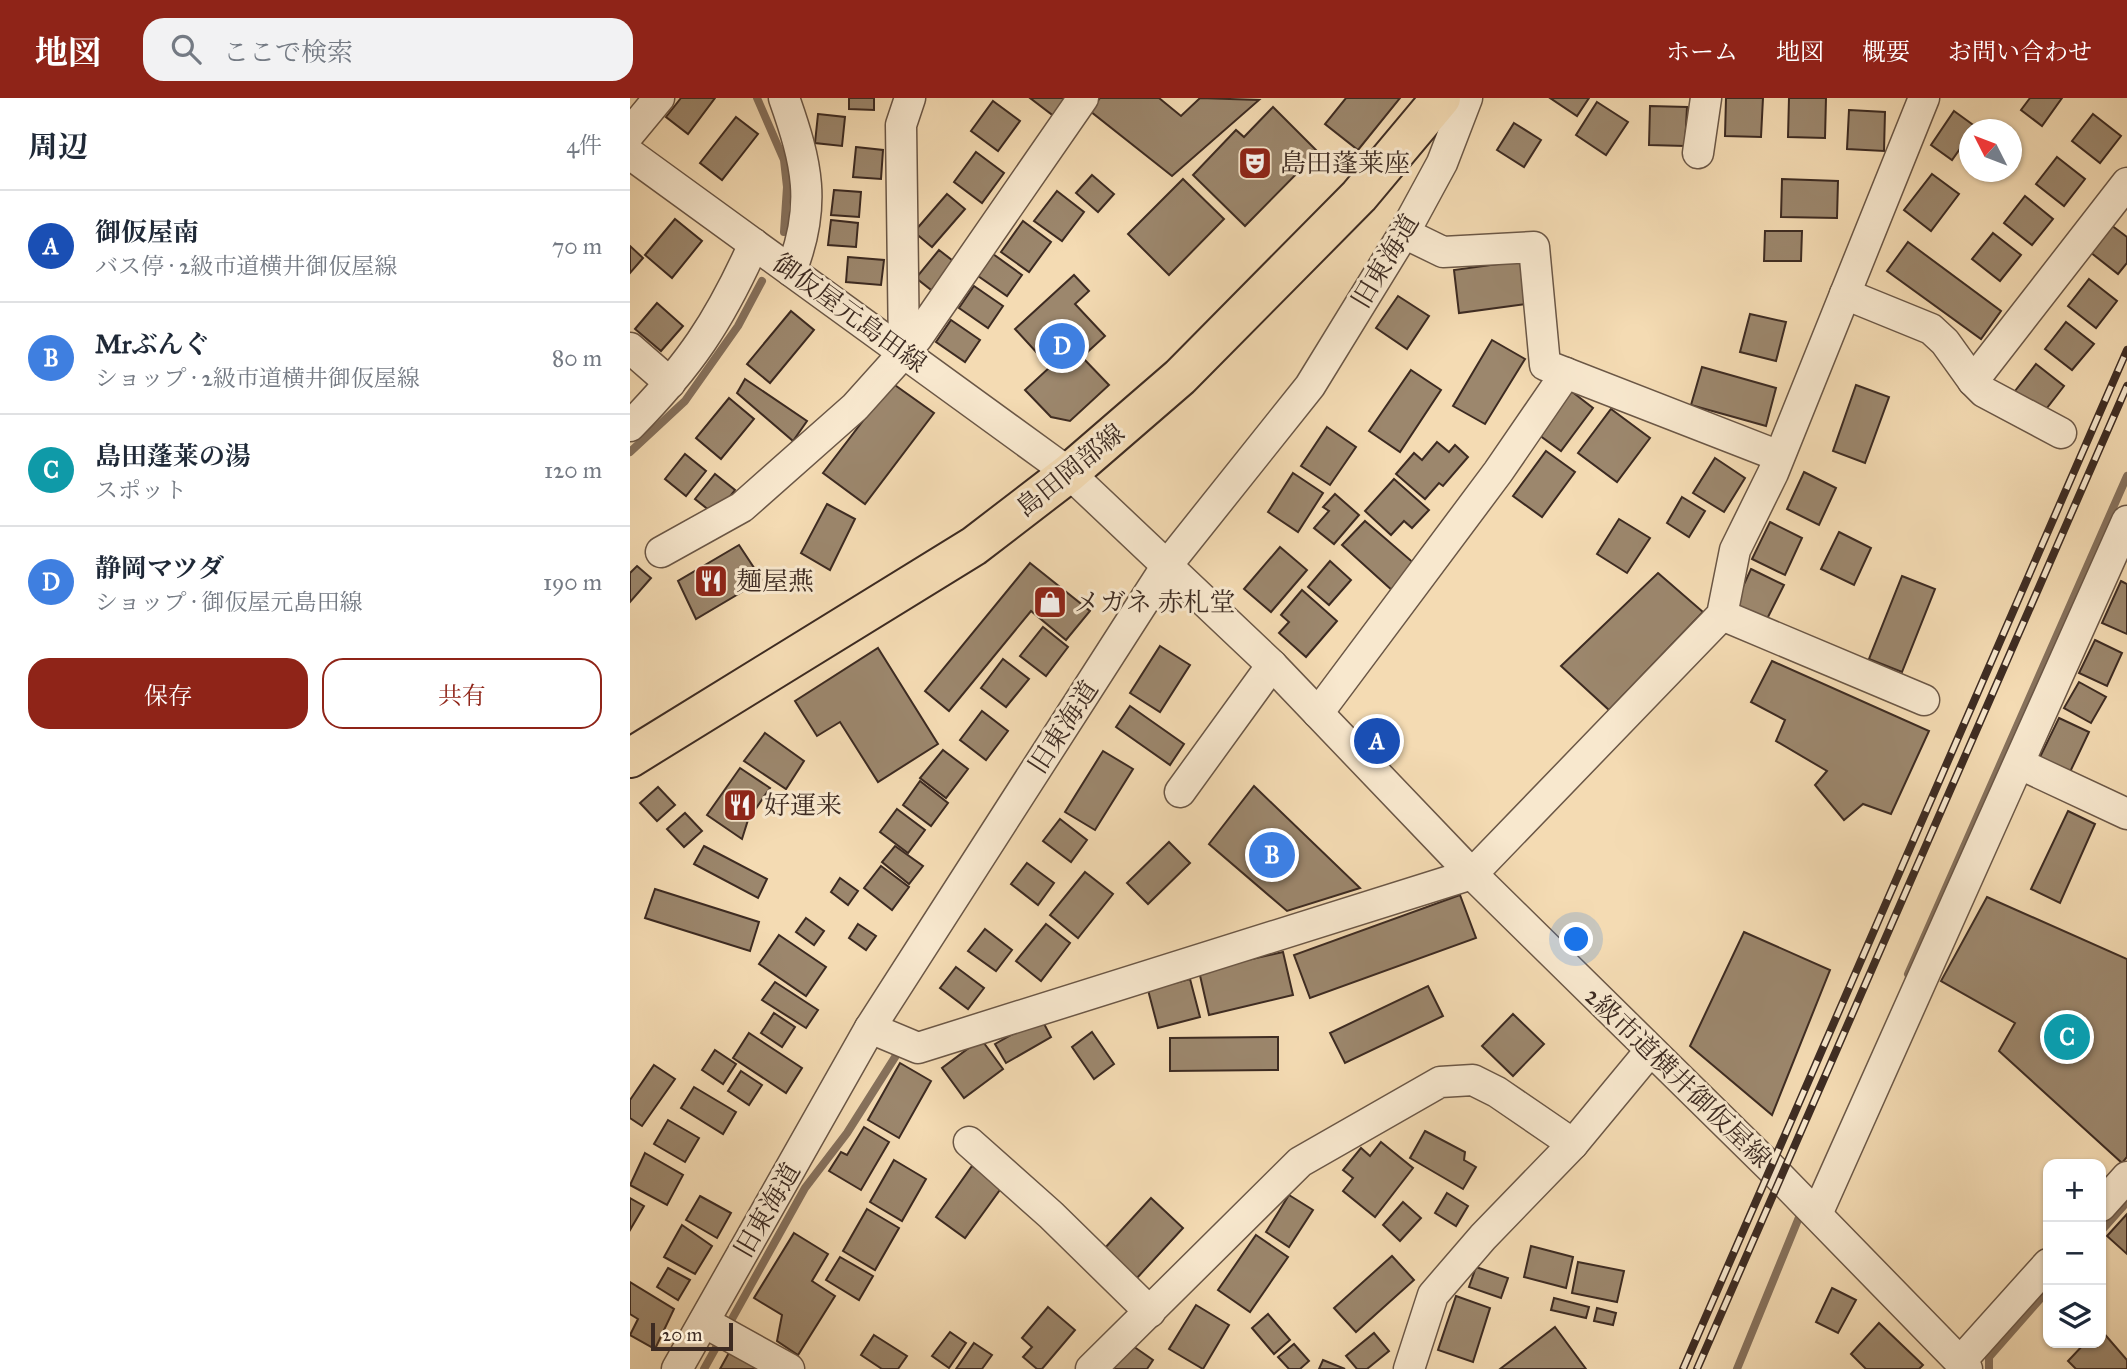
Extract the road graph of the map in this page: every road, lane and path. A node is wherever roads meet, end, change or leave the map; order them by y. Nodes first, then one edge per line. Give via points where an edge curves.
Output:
1 (659, 98) edge
2 (784, 98) edge
3 (910, 98) edge
4 (1083, 98) edge
5 (1441, 98) edge
6 (1466, 98) edge
7 (1706, 98) edge
8 (1924, 98) edge
9 (630, 133) edge
10 (1698, 153) dead end
11 (630, 154) edge
12 (2127, 183) edge
13 (1404, 233) junction
14 (754, 244) junction
15 (792, 271) junction
16 (1845, 294) junction
17 (630, 348) edge
18 (904, 352) junction
19 (1566, 373) junction
20 (1973, 382) junction
21 (670, 383) junction
22 (630, 426) edge
23 (2061, 433) dead end
24 (1779, 456) junction
25 (1069, 473) junction
26 (2127, 521) edge
27 (661, 552) dead end
28 (1168, 565) junction
29 (1722, 614) junction
30 (1272, 665) junction
31 (1924, 700) dead end
32 (1318, 713) junction
33 (630, 758) edge
34 (2020, 764) junction
35 (1180, 792) dead end
36 (2127, 814) edge
37 (1472, 874) junction
38 (870, 1028) junction
39 (1650, 1051) junction
40 (969, 1142) dead end
41 (1573, 1144) junction
42 (2127, 1177) edge
43 (2106, 1200) edge
44 (1817, 1214) junction
45 (2043, 1270) edge
46 (1150, 1312) junction
47 (704, 1322) junction
48 (1964, 1366) edge
49 (677, 1369) edge
50 (789, 1369) edge
51 (1091, 1369) edge
52 (1409, 1369) edge

1 - 9 street
2 - 15 street via 807,177 804,236
3 - 18 street via 901,125
4 - 18 street
5 - 25 main road, 島田岡部線 via 1359,196 1181,377
6 - 13 street, 旧東海道 via 1442,163
7 - 10 street
8 - 16 street
11 - 14 street, 御仮屋元島田線
12 - 20 street
13 - 19 street via 1443,252 1534,247 1545,365
13 - 28 street, 旧東海道 via 1310,386
14 - 15 street, 御仮屋元島田線
14 - 21 street via 726,305 696,353
15 - 18 street, 御仮屋元島田線
16 - 20 street via 1931,329
16 - 24 street
17 - 21 street
18 - 25 street, 御仮屋元島田線
18 - 27 street via 855,407 741,507
19 - 24 street
19 - 32 street
20 - 23 street
21 - 22 street
24 - 29 street via 1735,550
25 - 28 street, 御仮屋元島田線
25 - 33 main road, 島田岡部線 via 974,546
26 - 34 street
28 - 30 street, 2級市道横井御仮屋線
28 - 38 street, 旧東海道
29 - 31 street
29 - 37 street
30 - 32 street, 2級市道横井御仮屋線
30 - 35 street
32 - 37 street, 2級市道横井御仮屋線
34 - 36 street
34 - 44 street
37 - 38 street via 918,1048
37 - 39 street, 2級市道横井御仮屋線
38 - 47 street, 旧東海道
39 - 41 street
39 - 44 street, 2級市道横井御仮屋線
40 - 46 street
41 - 46 street via 1473,1080 1440,1082 1300,1162
41 - 52 street via 1433,1295
42 - 43 street
44 - 48 street, 2級市道横井御仮屋線
45 - 48 street
46 - 51 street
47 - 49 street, 旧東海道
47 - 50 street

